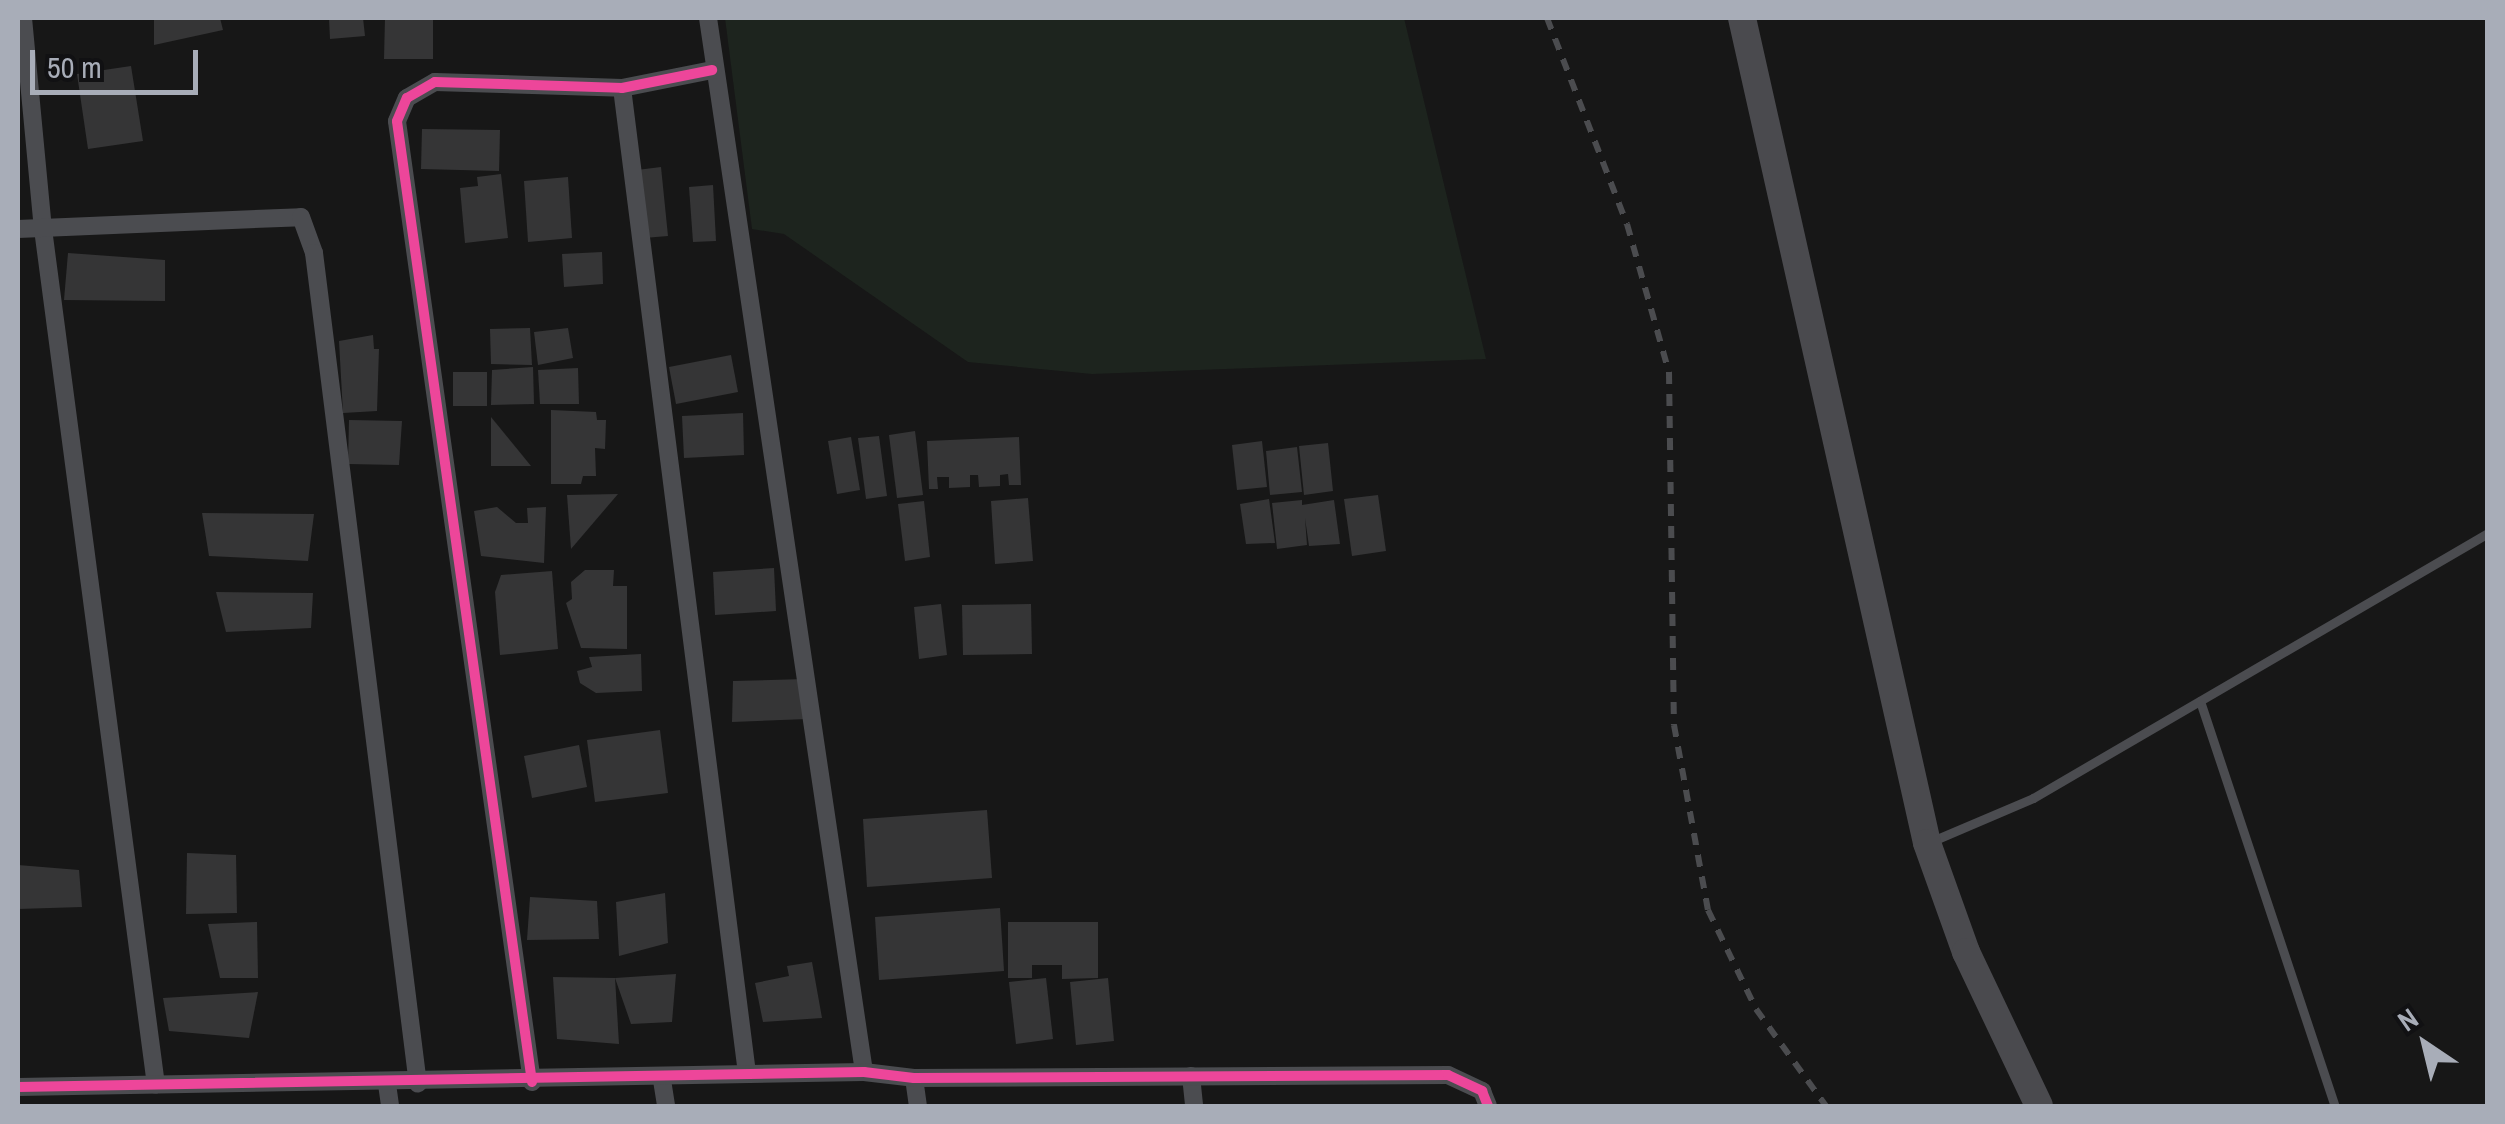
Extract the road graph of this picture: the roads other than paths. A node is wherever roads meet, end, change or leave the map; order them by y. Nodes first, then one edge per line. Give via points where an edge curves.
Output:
1 (24, 18) edge
2 (708, 18) edge
3 (1742, 18) edge
4 (712, 70) junction
5 (622, 88) junction
6 (18, 229) edge
7 (43, 229) junction
8 (2488, 533) edge
9 (2200, 701) junction
10 (1927, 843) junction
11 (864, 1072) junction
12 (747, 1074) junction
13 (1190, 1076) junction
14 (914, 1078) junction
15 (662, 1080) junction
16 (532, 1082) junction
17 (387, 1084) junction
18 (418, 1084) junction
19 (156, 1085) junction
20 (81, 1086) junction
21 (18, 1087) edge
22 (82, 1106) edge
23 (390, 1106) edge
24 (666, 1106) edge
25 (918, 1106) edge
26 (1194, 1106) edge
27 (1488, 1106) edge
28 (2039, 1106) edge
29 (2335, 1106) edge

1 - 7 street
2 - 4 street
3 - 10 street
4 - 5 street
4 - 11 street
5 - 12 street
5 - 16 street via 435,82 407,98 397,121
6 - 7 street
7 - 18 street via 300,217 314,253
7 - 19 street
8 - 9 lane
9 - 10 lane via 2032,798
9 - 29 lane
10 - 28 street via 1966,952
11 - 12 street
11 - 14 street
12 - 15 street
13 - 14 street
13 - 26 street
13 - 27 street via 1448,1075 1482,1091
14 - 25 street
15 - 16 street
15 - 24 street
16 - 18 street
17 - 18 street
17 - 19 street
17 - 23 street
19 - 20 street
20 - 21 street
20 - 22 street

